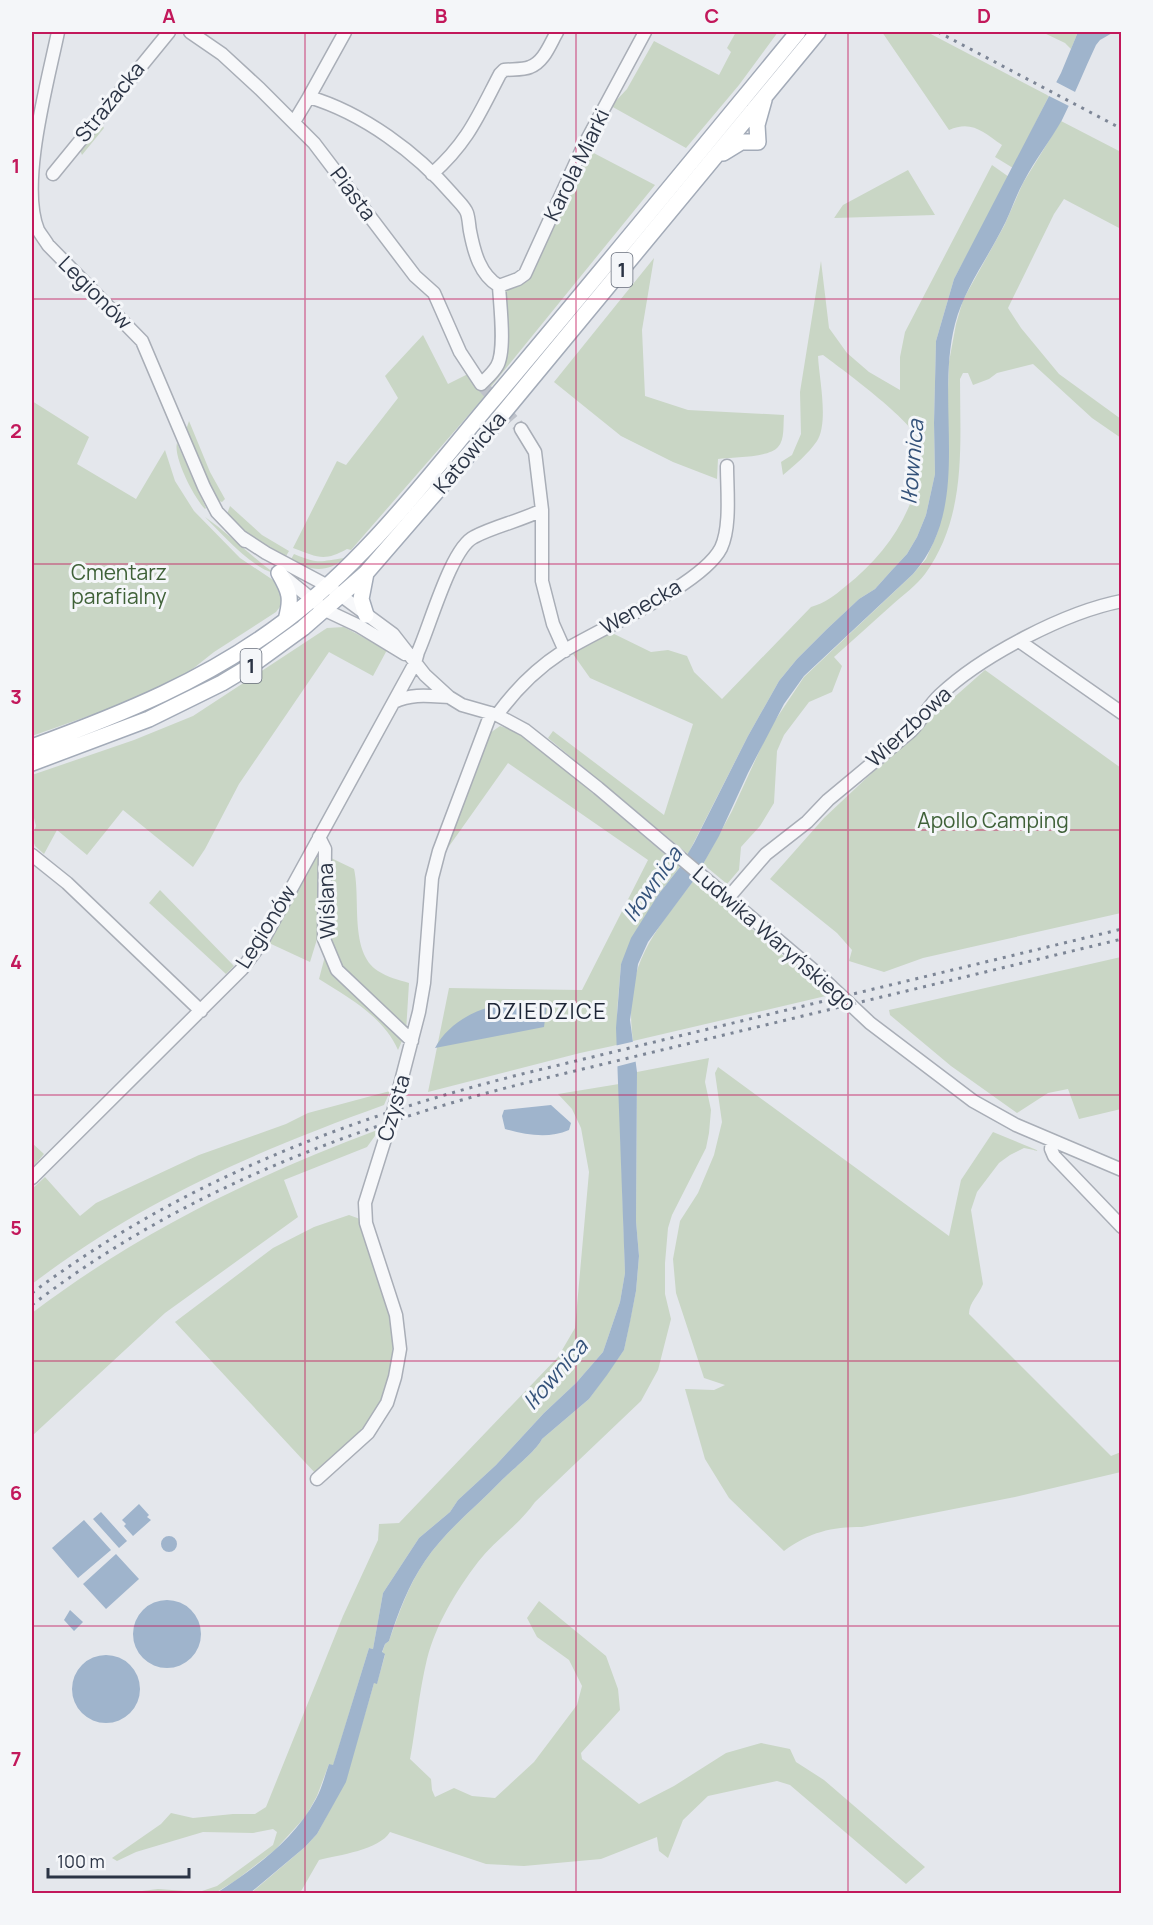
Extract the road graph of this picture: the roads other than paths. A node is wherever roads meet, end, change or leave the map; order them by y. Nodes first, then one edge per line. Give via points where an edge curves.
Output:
1 (58, 32) edge
2 (169, 32) edge
3 (190, 32) edge
4 (345, 32) edge
5 (557, 32) edge
6 (645, 32) edge
7 (798, 32) edge
8 (818, 32) edge
9 (765, 95) junction
10 (309, 97) junction
11 (294, 122) junction
12 (709, 164) junction
13 (53, 174) dead end
14 (432, 174) junction
15 (35, 230) edge
16 (499, 286) junction
17 (521, 429) tunnel mouth
18 (727, 466) dead end
19 (542, 510) junction
20 (240, 536) junction
21 (279, 573) junction
22 (366, 573) junction
23 (328, 586) junction
24 (341, 596) junction
25 (312, 600) junction
26 (1122, 601) edge
27 (325, 610) junction
28 (366, 615) junction
29 (286, 620) junction
30 (1019, 641) junction
31 (565, 651) junction
32 (413, 661) junction
33 (450, 697) junction
34 (394, 702) junction
35 (1122, 713) edge
36 (494, 714) junction
37 (57, 746) junction
38 (32, 747) edge
39 (32, 763) edge
40 (319, 837) junction
41 (32, 855) edge
42 (728, 898) junction
43 (201, 1011) junction
44 (412, 1041) junction
45 (1052, 1141) junction
46 (1122, 1170) edge
47 (32, 1178) edge
48 (1122, 1227) edge
49 (317, 1479) dead end

1 - 15 street, Legionów via 32,166
2 - 13 street, Strażacka
3 - 11 street, Piasta via 222,54
4 - 10 street
5 - 14 street via 538,62 529,68 504,70 462,145
6 - 16 street, Karola Miarki via 582,148 525,274
7 - 23 main road, Katowicka / 1 via 485,410 368,547
8 - 9 main road, Katowicka / 1
9 - 12 main road, Katowicka / 1
9 - 12 main road via 757,125 758,142 741,142
10 - 11 street
10 - 14 street via 333,104 399,144
11 - 16 street, Piasta via 315,142 415,276 434,293 459,352 482,384 498,365 500,356
12 - 22 main road, Katowicka / 1
14 - 16 street via 467,211 479,264 488,280
15 - 20 street, Legionów via 142,341 204,487 217,512
17 - 19 street via 535,452
18 - 31 street, Wenecka via 726,532 720,549 706,567 680,586
19 - 31 street via 542,581
19 - 32 street via 472,538 461,549
20 - 21 street, Legionów
20 - 23 street, Legionów
21 - 25 street, Legionów
21 - 29 main road via 289,591
22 - 24 main road, Katowicka / 1
22 - 28 main road via 360,599
23 - 24 street, Legionów
23 - 25 main road, Katowicka / 1
24 - 27 main road, Katowicka / 1
24 - 28 street, Legionów
25 - 27 street, Legionów
25 - 29 main road, Katowicka / 1
26 - 30 street, Wierzbowa
27 - 32 street, Legionów via 359,626
27 - 37 main road, Katowicka / 1 via 252,665 194,698 149,719
28 - 32 street, Legionów via 393,634
29 - 37 main road, Katowicka / 1 via 185,684
30 - 35 street
30 - 42 street, Wierzbowa via 988,658 939,696 910,731 766,854
31 - 36 street, Wenecka via 540,669
32 - 33 street, Ludwika Waryńskiego
32 - 34 street, Legionów
33 - 34 street via 413,696
33 - 36 street, Ludwika Waryńskiego via 462,705
34 - 40 street, Legionów
36 - 42 street, Ludwika Waryńskiego via 525,730
36 - 44 street, Czysta via 448,823 432,878 424,983
37 - 38 main road, Katowicka / 1
37 - 39 main road, Katowicka / 1
40 - 43 street, Legionów via 262,942
40 - 44 street, Wiślana via 325,849 324,939 337,970
41 - 43 street via 67,883
42 - 45 street, Ludwika Waryńskiego via 870,1023 933,1072 974,1101
43 - 47 street, Legionów
44 - 49 street, Czysta via 365,1203 366,1223 396,1315 400,1349 395,1377 387,1403 368,1433
45 - 46 street, Ludwika Waryńskiego
45 - 48 street via 1054,1156

